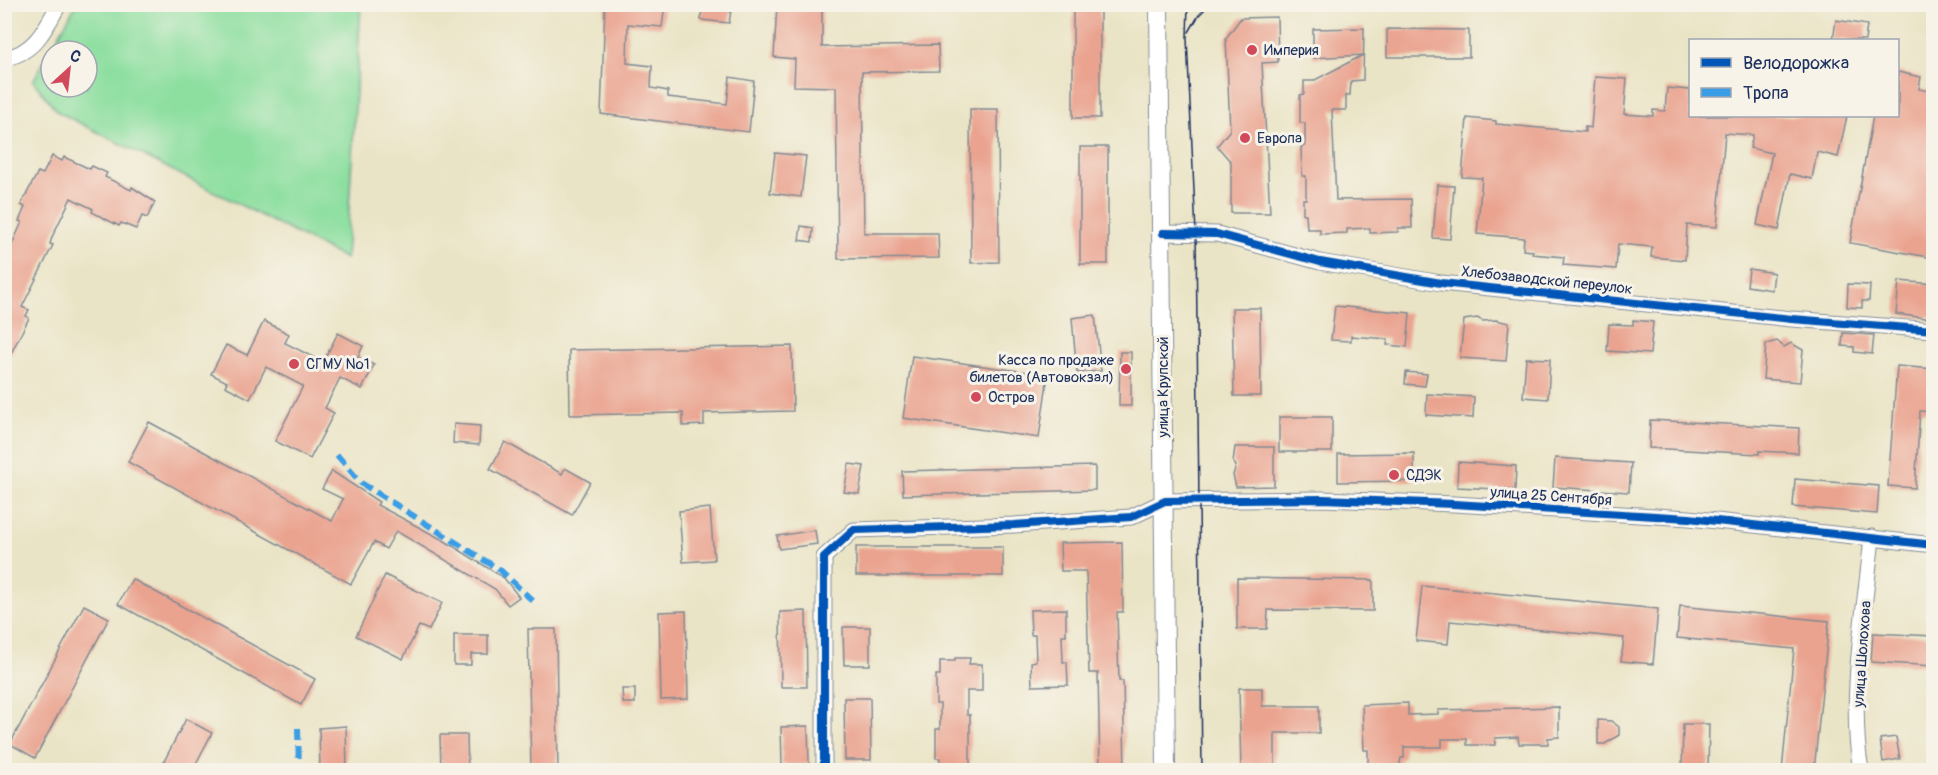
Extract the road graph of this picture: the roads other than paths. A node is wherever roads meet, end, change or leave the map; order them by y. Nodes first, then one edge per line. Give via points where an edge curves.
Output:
1 (60, 4) edge
2 (1159, 4) edge
3 (4, 58) edge
4 (1163, 233) junction
5 (1934, 330) edge
6 (1164, 501) junction
7 (1872, 537) junction
8 (1934, 544) edge
9 (1857, 752) junction
10 (824, 771) edge
11 (1166, 771) edge
12 (1856, 771) edge
13 (1861, 771) edge

1 - 3 street via 33,46 16,57
2 - 4 main road, улица Крупской
4 - 5 street, Хлебозаводской переулок via 1217,234 1320,262 1441,283
4 - 6 main road, улица Крупской
6 - 7 street, улица 25 Сентября via 1322,499 1454,504 1689,518
6 - 10 street via 1131,518 854,530 824,557
6 - 11 main road, улица Крупской
7 - 8 street, улица 25 Сентября
7 - 9 street, улица Шолохова via 1858,674
9 - 12 street
9 - 13 street, улица Шолохова

